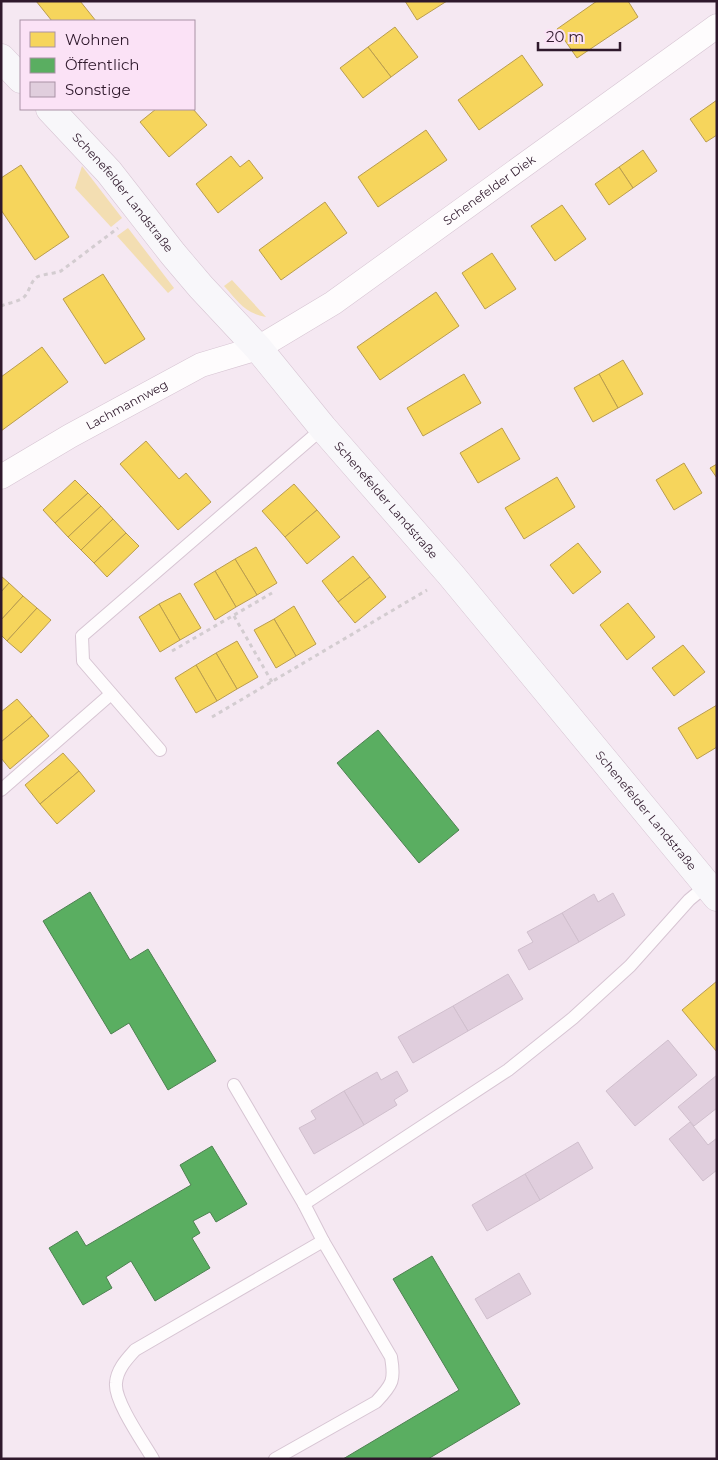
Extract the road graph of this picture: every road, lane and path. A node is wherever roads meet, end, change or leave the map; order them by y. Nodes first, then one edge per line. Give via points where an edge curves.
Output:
1 (717, 26) edge
2 (1, 58) edge
3 (20, 78) edge
4 (51, 110) edge
5 (140, 212) junction
6 (1, 306) edge
7 (258, 348) junction
8 (323, 428) junction
9 (1, 477) edge
10 (430, 588) dead end
11 (272, 592) dead end
12 (234, 616) junction
13 (172, 651) dead end
14 (272, 682) junction
15 (112, 694) junction
16 (212, 717) dead end
17 (160, 750) dead end
18 (1, 790) edge
19 (712, 891) edge
20 (234, 1084) dead end
21 (304, 1204) junction
22 (323, 1241) junction
23 (153, 1459) edge
24 (275, 1459) edge

1 - 7 street, Schenefelder Diek via 332,303
2 - 3 street
4 - 5 street, Schenefelder Landstraße via 109,172
5 - 6 path via 60,271 37,277 24,297
5 - 7 street, Schenefelder Landstraße via 201,287
7 - 8 street, Schenefelder Landstraße
7 - 9 street, Lachmannweg via 201,365
8 - 15 lane via 82,636 83,661
8 - 19 street, Schenefelder Landstraße via 451,575
10 - 14 path
11 - 12 path
12 - 13 path
12 - 14 path
14 - 16 path
15 - 17 lane
15 - 18 lane
19 - 21 lane via 689,900 630,966 516,1064
20 - 21 lane
21 - 22 lane
22 - 23 lane via 135,1350 122,1364 116,1383 120,1402
22 - 24 lane via 390,1357 394,1373 389,1389 376,1402

